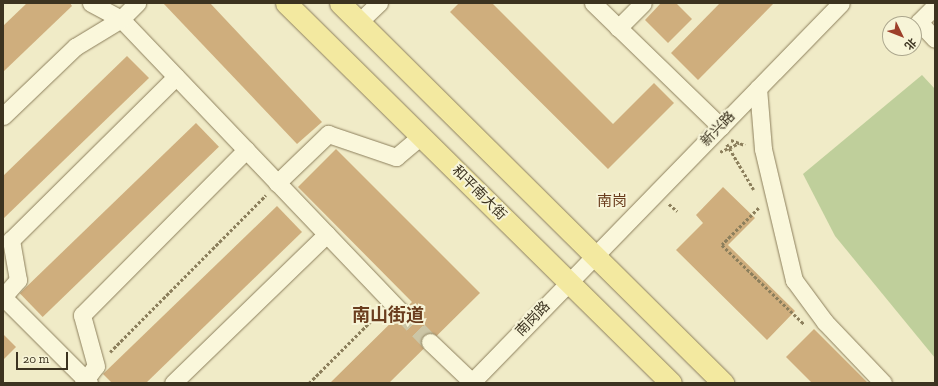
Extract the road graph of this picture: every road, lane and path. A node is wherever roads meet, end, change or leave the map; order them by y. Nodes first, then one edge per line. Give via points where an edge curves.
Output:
1 (91, 3) edge
2 (137, 3) edge
3 (286, 3) edge
4 (340, 3) edge
5 (379, 3) edge
6 (593, 3) edge
7 (643, 3) edge
8 (841, 3) edge
9 (935, 6) edge
10 (121, 19) junction
11 (359, 22) junction
12 (618, 28) junction
13 (935, 39) edge
14 (176, 77) junction
15 (758, 88) junction
16 (3, 116) edge
17 (719, 133) junction
18 (422, 136) junction
19 (763, 149) junction
20 (246, 150) junction
21 (277, 183) junction
22 (752, 187) dead end
23 (760, 207) dead end
24 (327, 234) junction
25 (596, 256) junction
26 (570, 282) junction
27 (3, 297) edge
28 (396, 307) joint
29 (794, 315) dead end
30 (430, 342) tunnel mouth
31 (96, 366) junction
32 (86, 382) edge
33 (173, 383) edge
34 (309, 383) edge
35 (471, 383) edge
36 (670, 383) edge
37 (723, 383) edge
38 (883, 383) edge

1 - 10 street
2 - 10 street
3 - 18 main road, 和平南大街
4 - 11 main road
5 - 11 street
6 - 12 street
7 - 12 street
8 - 15 street, 新兴路
9 - 13 street via 919,22
10 - 14 street
10 - 16 street via 74,47
11 - 25 main road
12 - 17 street
14 - 20 street
14 - 27 street via 11,240 18,280
15 - 17 street, 新兴路
15 - 19 street
17 - 19 path
17 - 22 path
17 - 25 street, 新兴路
18 - 21 street via 396,157 328,134
18 - 26 main road, 和平南大街
19 - 38 street via 794,280 825,322
20 - 21 street
20 - 31 street via 82,316
21 - 24 street
21 - 31 path
23 - 29 path via 722,245
24 - 28 street
24 - 33 street
25 - 26 street, 南岗路
25 - 37 main road
26 - 35 street, 南岗路
26 - 36 main road, 和平南大街
27 - 32 street
28 - 34 path
30 - 35 street
31 - 32 street

